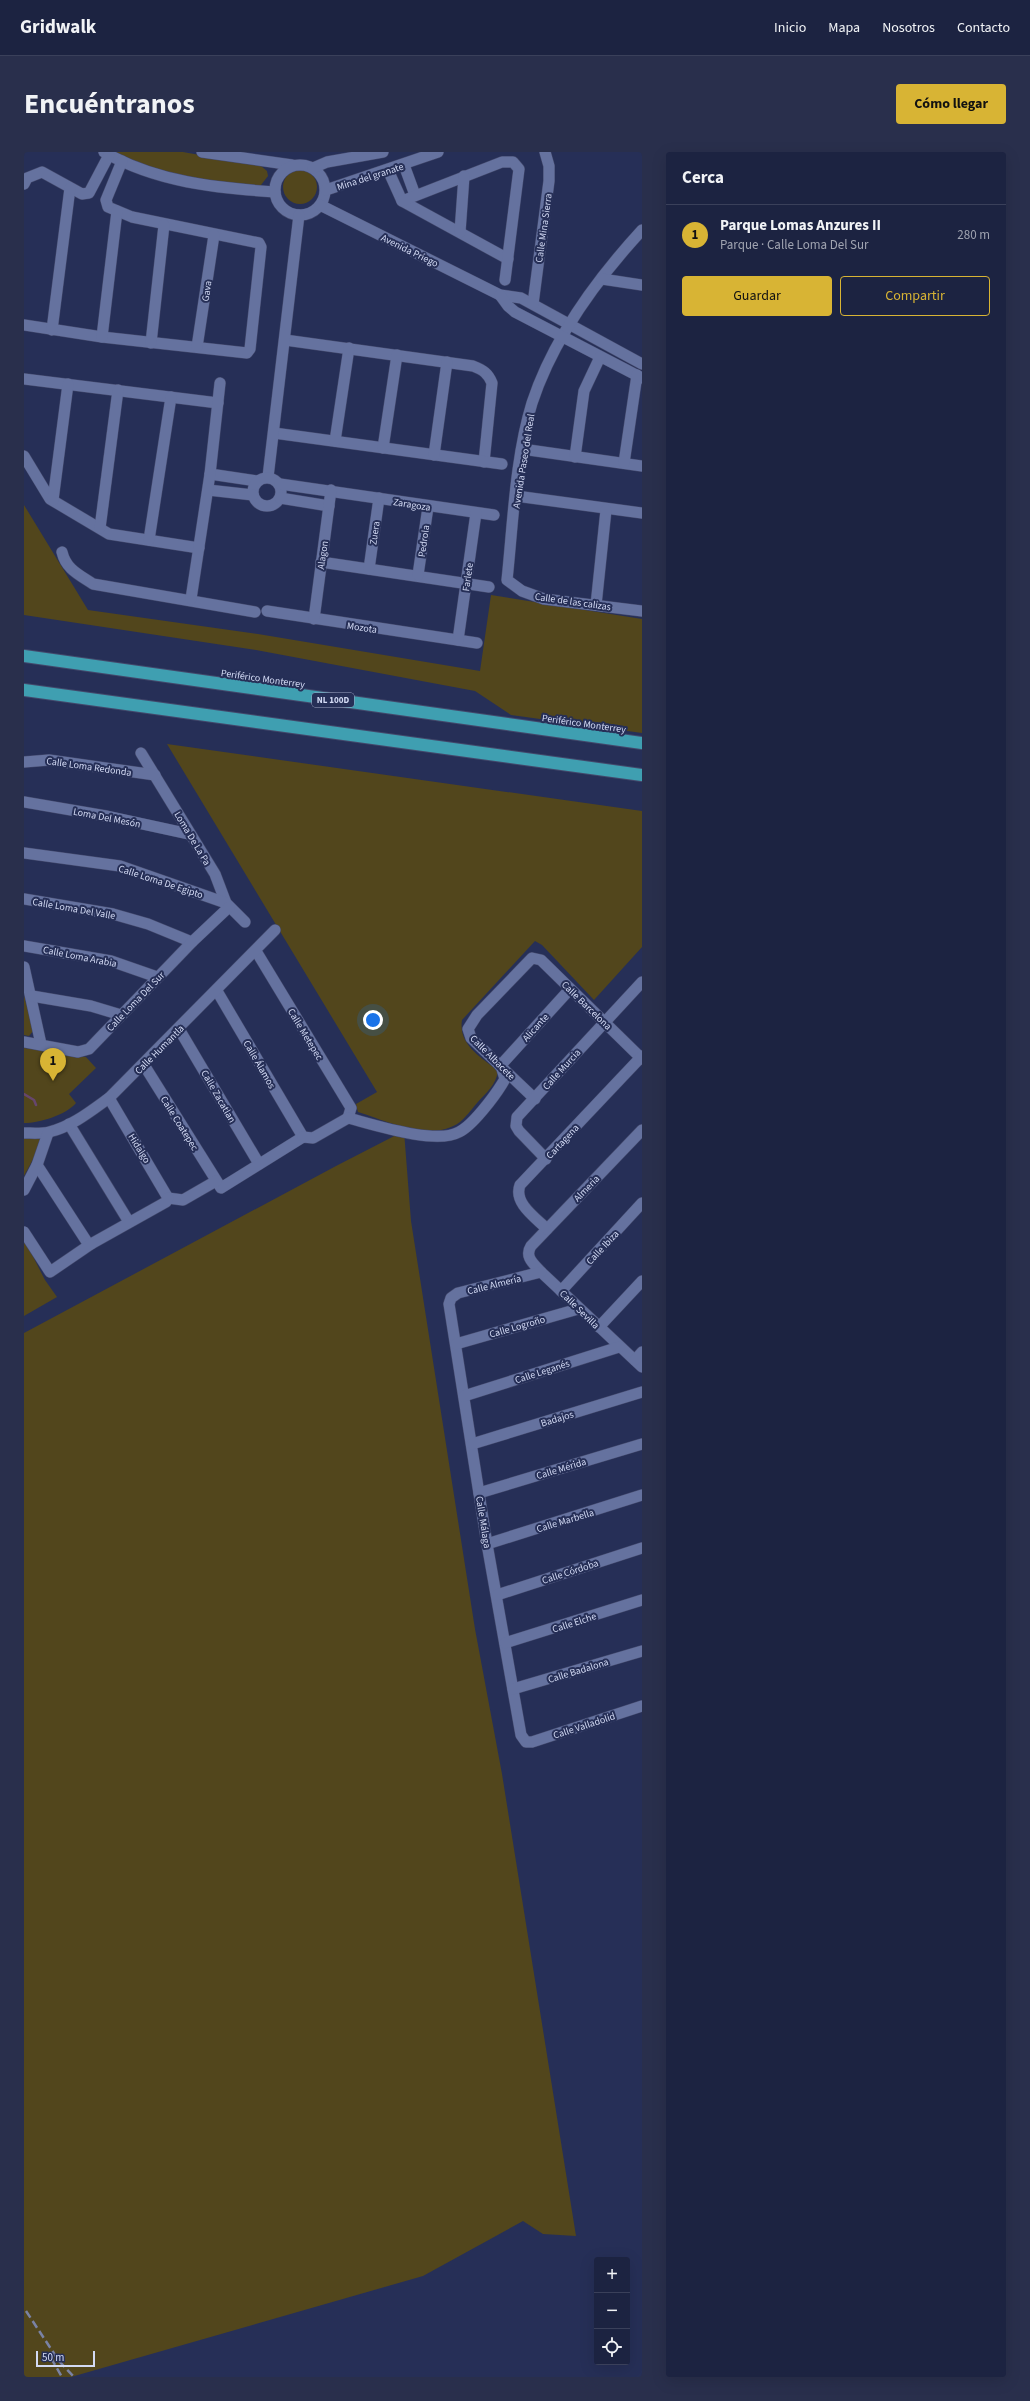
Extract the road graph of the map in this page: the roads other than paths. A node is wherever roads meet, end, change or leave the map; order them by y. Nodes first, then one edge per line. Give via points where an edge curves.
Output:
1 (202, 152) edge
2 (383, 152) edge
3 (438, 152) edge
4 (545, 152) edge
5 (107, 153) edge
6 (122, 161) junction
7 (292, 165) junction
8 (404, 165) junction
9 (313, 168) junction
10 (388, 170) junction
11 (464, 176) junction
12 (24, 184) edge
13 (70, 188) junction
14 (326, 190) junction
15 (275, 192) junction
16 (415, 195) junction
17 (402, 201) junction
18 (320, 205) junction
19 (117, 211) junction
20 (299, 215) junction
21 (164, 225) junction
22 (642, 230) edge
23 (460, 232) junction
24 (214, 235) junction
25 (508, 259) junction
26 (602, 279) junction
27 (505, 280) dead end
28 (642, 285) edge
29 (500, 295) junction
30 (533, 304) junction
31 (571, 324) junction
32 (24, 325) edge
33 (52, 330) junction
34 (102, 337) junction
35 (563, 337) junction
36 (285, 340) junction
37 (151, 343) junction
38 (197, 347) junction
39 (349, 348) junction
40 (397, 355) junction
41 (600, 357) junction
42 (446, 362) junction
43 (642, 364) edge
44 (640, 376) edge
45 (24, 379) edge
46 (220, 383) dead end
47 (68, 384) junction
48 (118, 390) junction
49 (171, 397) junction
50 (218, 403) junction
51 (274, 433) junction
52 (335, 442) junction
53 (383, 448) junction
54 (522, 450) junction
55 (434, 455) junction
56 (24, 456) edge
57 (575, 457) junction
58 (484, 462) junction
59 (624, 463) junction
60 (502, 464) dead end
61 (642, 466) edge
62 (210, 474) junction
63 (262, 479) junction
64 (280, 484) junction
65 (208, 490) junction
66 (331, 490) junction
67 (253, 495) junction
68 (516, 496) junction
69 (280, 498) junction
70 (378, 498) junction
71 (53, 500) junction
72 (329, 506) junction
73 (428, 507) junction
74 (606, 510) junction
75 (476, 513) junction
76 (642, 513) edge
77 (494, 515) dead end
78 (100, 528) junction
79 (149, 540) junction
80 (199, 548) junction
81 (62, 552) dead end
82 (321, 562) junction
83 (369, 569) junction
84 (418, 576) junction
85 (507, 580) joint
86 (466, 584) junction
87 (489, 587) dead end
88 (191, 599) junction
89 (596, 605) junction
90 (642, 610) edge
91 (267, 611) dead end
92 (255, 612) dead end
93 (314, 620) junction
94 (458, 640) junction
95 (477, 643) dead end
96 (24, 656) edge
97 (24, 690) edge
98 (642, 743) edge
99 (141, 753) dead end
100 (24, 762) edge
101 (155, 775) junction
102 (642, 775) edge
103 (24, 802) edge
104 (189, 834) junction
105 (24, 853) edge
106 (24, 899) edge
107 (228, 905) junction
108 (245, 922) dead end
109 (275, 930) dead end
110 (192, 942) junction
111 (24, 946) edge
112 (256, 951) junction
113 (530, 960) joint
114 (24, 967) edge
115 (158, 977) junction
116 (642, 982) edge
117 (570, 989) junction
118 (217, 990) junction
119 (32, 996) junction
120 (121, 1015) junction
121 (604, 1022) junction
122 (179, 1029) junction
123 (24, 1042) edge
124 (41, 1044) junction
125 (642, 1057) edge
126 (144, 1065) junction
127 (500, 1066) junction
128 (109, 1098) junction
129 (535, 1099) junction
130 (348, 1118) junction
131 (69, 1124) junction
132 (642, 1130) edge
133 (24, 1133) edge
134 (48, 1133) junction
135 (302, 1137) junction
136 (546, 1159) junction
137 (259, 1164) junction
138 (36, 1165) junction
139 (216, 1181) junction
140 (24, 1190) edge
141 (168, 1198) junction
142 (642, 1204) edge
143 (129, 1222) junction
144 (547, 1229) junction
145 (24, 1232) edge
146 (91, 1244) junction
147 (531, 1246) joint
148 (541, 1272) junction
149 (642, 1281) edge
150 (561, 1291) junction
151 (450, 1301) joint
152 (578, 1309) junction
153 (599, 1327) junction
154 (456, 1344) junction
155 (619, 1347) junction
156 (640, 1360) edge
157 (642, 1392) edge
158 (464, 1396) junction
159 (472, 1444) junction
160 (642, 1444) edge
161 (479, 1493) junction
162 (642, 1495) edge
163 (487, 1544) junction
164 (642, 1548) edge
165 (497, 1594) junction
166 (642, 1600) edge
167 (505, 1643) junction
168 (642, 1650) edge
169 (513, 1689) junction
170 (642, 1706) edge
171 (526, 1742) joint

1 - 7 street
2 - 9 street via 327,162
3 - 8 street, Mina del granate
4 - 30 street, Calle Mina Sierra via 549,166 549,181
5 - 6 street
5 - 13 street via 89,193 82,194
6 - 15 street via 157,174 209,186
6 - 19 street via 106,200 108,207
7 - 9 street via 303,164
7 - 15 street via 279,175
8 - 10 street, Mina del granate
8 - 16 street
9 - 14 street via 324,180
10 - 14 street, Mina del granate
10 - 17 street
11 - 16 street
11 - 23 street
11 - 25 street via 507,161 513,162 519,169
12 - 13 street via 27,178 42,172
13 - 33 street
14 - 18 street
15 - 20 street via 282,208
16 - 17 street
17 - 23 street
18 - 20 street via 311,213
18 - 29 street, Avenida Priego
19 - 21 street
19 - 34 street
20 - 36 street
21 - 24 street
21 - 37 street
22 - 26 street, Avenida Paseo del Real
23 - 25 street
24 - 38 street, Gava
24 - 38 street via 254,241 261,247 250,349 248,353
25 - 27 street
26 - 28 street
26 - 31 street, Avenida Paseo del Real
29 - 30 street, Avenida Priego via 517,297
29 - 35 street, Avenida Priego via 515,312
30 - 31 street, Avenida Priego
31 - 35 street, Avenida Paseo del Real
31 - 43 street, Avenida Priego
32 - 33 street
33 - 34 street
34 - 37 street
35 - 41 street, Avenida Priego
35 - 54 street, Avenida Paseo del Real via 539,385
36 - 39 street
36 - 51 street
37 - 38 street
39 - 40 street
39 - 52 street
40 - 42 street
40 - 53 street
41 - 44 street, Avenida Priego
41 - 57 street via 584,391
42 - 55 street
42 - 58 street via 474,366 488,374 492,383
44 - 59 street
45 - 47 street
46 - 50 street
47 - 48 street
47 - 71 street
48 - 49 street
48 - 78 street
49 - 50 street
49 - 79 street
50 - 62 street
51 - 52 street
51 - 63 street
52 - 53 street
53 - 55 street
54 - 57 street
54 - 68 street, Avenida Paseo del Real
55 - 58 street
56 - 71 street
57 - 59 street
58 - 60 street
59 - 61 street
62 - 63 street
62 - 65 street
63 - 64 street via 275,479
63 - 67 street via 252,490
64 - 66 street, Zaragoza
64 - 69 street
65 - 67 street
65 - 80 street
66 - 70 street, Zaragoza
66 - 72 street, Alagon
67 - 69 street via 263,506 273,505
68 - 74 street
68 - 85 street, Avenida Paseo del Real
69 - 72 street
70 - 73 street, Zaragoza
70 - 83 street, Zuera
71 - 78 street
72 - 82 street, Alagon
73 - 75 street, Zaragoza
73 - 84 street, Pedrola
74 - 76 street
74 - 89 street
75 - 77 street, Zaragoza
75 - 86 street, Farlete
78 - 79 street via 109,534
79 - 80 street
80 - 88 street
81 - 88 street via 65,563 93,584
82 - 83 street
82 - 93 street, Alagon
83 - 84 street
84 - 86 street
85 - 89 street, Calle de las calizas via 532,596
86 - 87 street
86 - 94 street, Farlete
88 - 92 street
89 - 90 street, Calle de las calizas
91 - 93 street, Mozota
93 - 94 street, Mozota
94 - 95 street, Mozota
96 - 98 highway, Periférico Monterrey / NL 100D
97 - 102 highway
99 - 101 street, Loma De La Pa
100 - 101 street, Calle Loma Redonda via 49,760
101 - 104 street, Loma De La Pa
103 - 104 street, Loma Del Mesón
104 - 107 street, Loma De La Pa via 215,874
105 - 107 street, Calle Loma De Egipto via 126,868
106 - 110 street, Calle Loma Del Valle via 113,914 148,924
107 - 108 street, Loma De La Pa
107 - 110 street, Calle Loma Del Sur
109 - 112 street, Calle Humantla
110 - 115 street, Calle Loma Del Sur
111 - 115 street, Calle Loma Arabia via 90,956
112 - 118 street, Calle Humantla
112 - 130 street, Calle Metepec via 352,1108
113 - 117 street, Calle Barcelona via 535,957 541,960
113 - 127 street, Calle Albacete via 469,1026 471,1038
114 - 119 street
115 - 120 street, Calle Loma Del Sur
116 - 121 street, Calle Murcia
117 - 121 street, Calle Barcelona
117 - 127 street, Alicante
118 - 122 street, Calle Humantla
118 - 135 street, Calle Álamos
119 - 120 street via 91,1006
119 - 124 street
120 - 124 street, Calle Loma Del Sur via 85,1051 78,1052
121 - 125 street, Calle Barcelona
121 - 129 street, Calle Murcia
122 - 126 street, Calle Humantla
122 - 137 street, Calle Zacatlan
123 - 124 street, Calle Loma Del Sur
125 - 136 street, Cartagena
126 - 128 street, Calle Humantla
126 - 139 street, Calle Coatepec
127 - 129 street, Calle Albacete
127 - 130 street via 505,1079 502,1084 467,1126 454,1135 443,1138 428,1136
128 - 131 street, Calle Humantla
128 - 141 street, Hidalgo
129 - 136 street, Calle Murcia via 517,1117 516,1126
130 - 135 street via 313,1138
131 - 134 street, Calle Humantla
131 - 143 street
132 - 144 street, Almeria
133 - 134 street, Calle Humantla
134 - 138 street
135 - 137 street
136 - 144 street, Cartagena via 520,1185 518,1194 520,1202
137 - 139 street via 221,1188
138 - 140 street
138 - 146 street via 87,1242
139 - 141 street via 183,1200
141 - 143 street via 166,1202
142 - 150 street, Calle Ibiza
143 - 146 street
144 - 147 street, Almeria
145 - 146 street via 50,1272
147 - 148 street, Calle Sevilla via 528,1256
148 - 150 street, Calle Sevilla
148 - 151 street, Calle Almería via 458,1293
149 - 153 street
150 - 152 street, Calle Sevilla
151 - 154 street, Calle Málaga
152 - 153 street, Calle Sevilla
152 - 154 street, Calle Logroño
153 - 155 street, Calle Sevilla
154 - 158 street, Calle Málaga
155 - 156 street, Calle Sevilla
155 - 158 street, Calle Leganés
157 - 159 street, Badajos
158 - 159 street, Calle Málaga
159 - 161 street, Calle Málaga
160 - 161 street, Calle Mérida
161 - 163 street, Calle Málaga
162 - 163 street, Calle Marbella
163 - 165 street, Calle Málaga
164 - 165 street, Calle Córdoba
165 - 167 street, Calle Málaga
166 - 167 street, Calle Elche
167 - 169 street, Calle Málaga
168 - 169 street, Calle Badalona
169 - 171 street, Calle Málaga via 521,1735
170 - 171 street, Calle Valladolid

